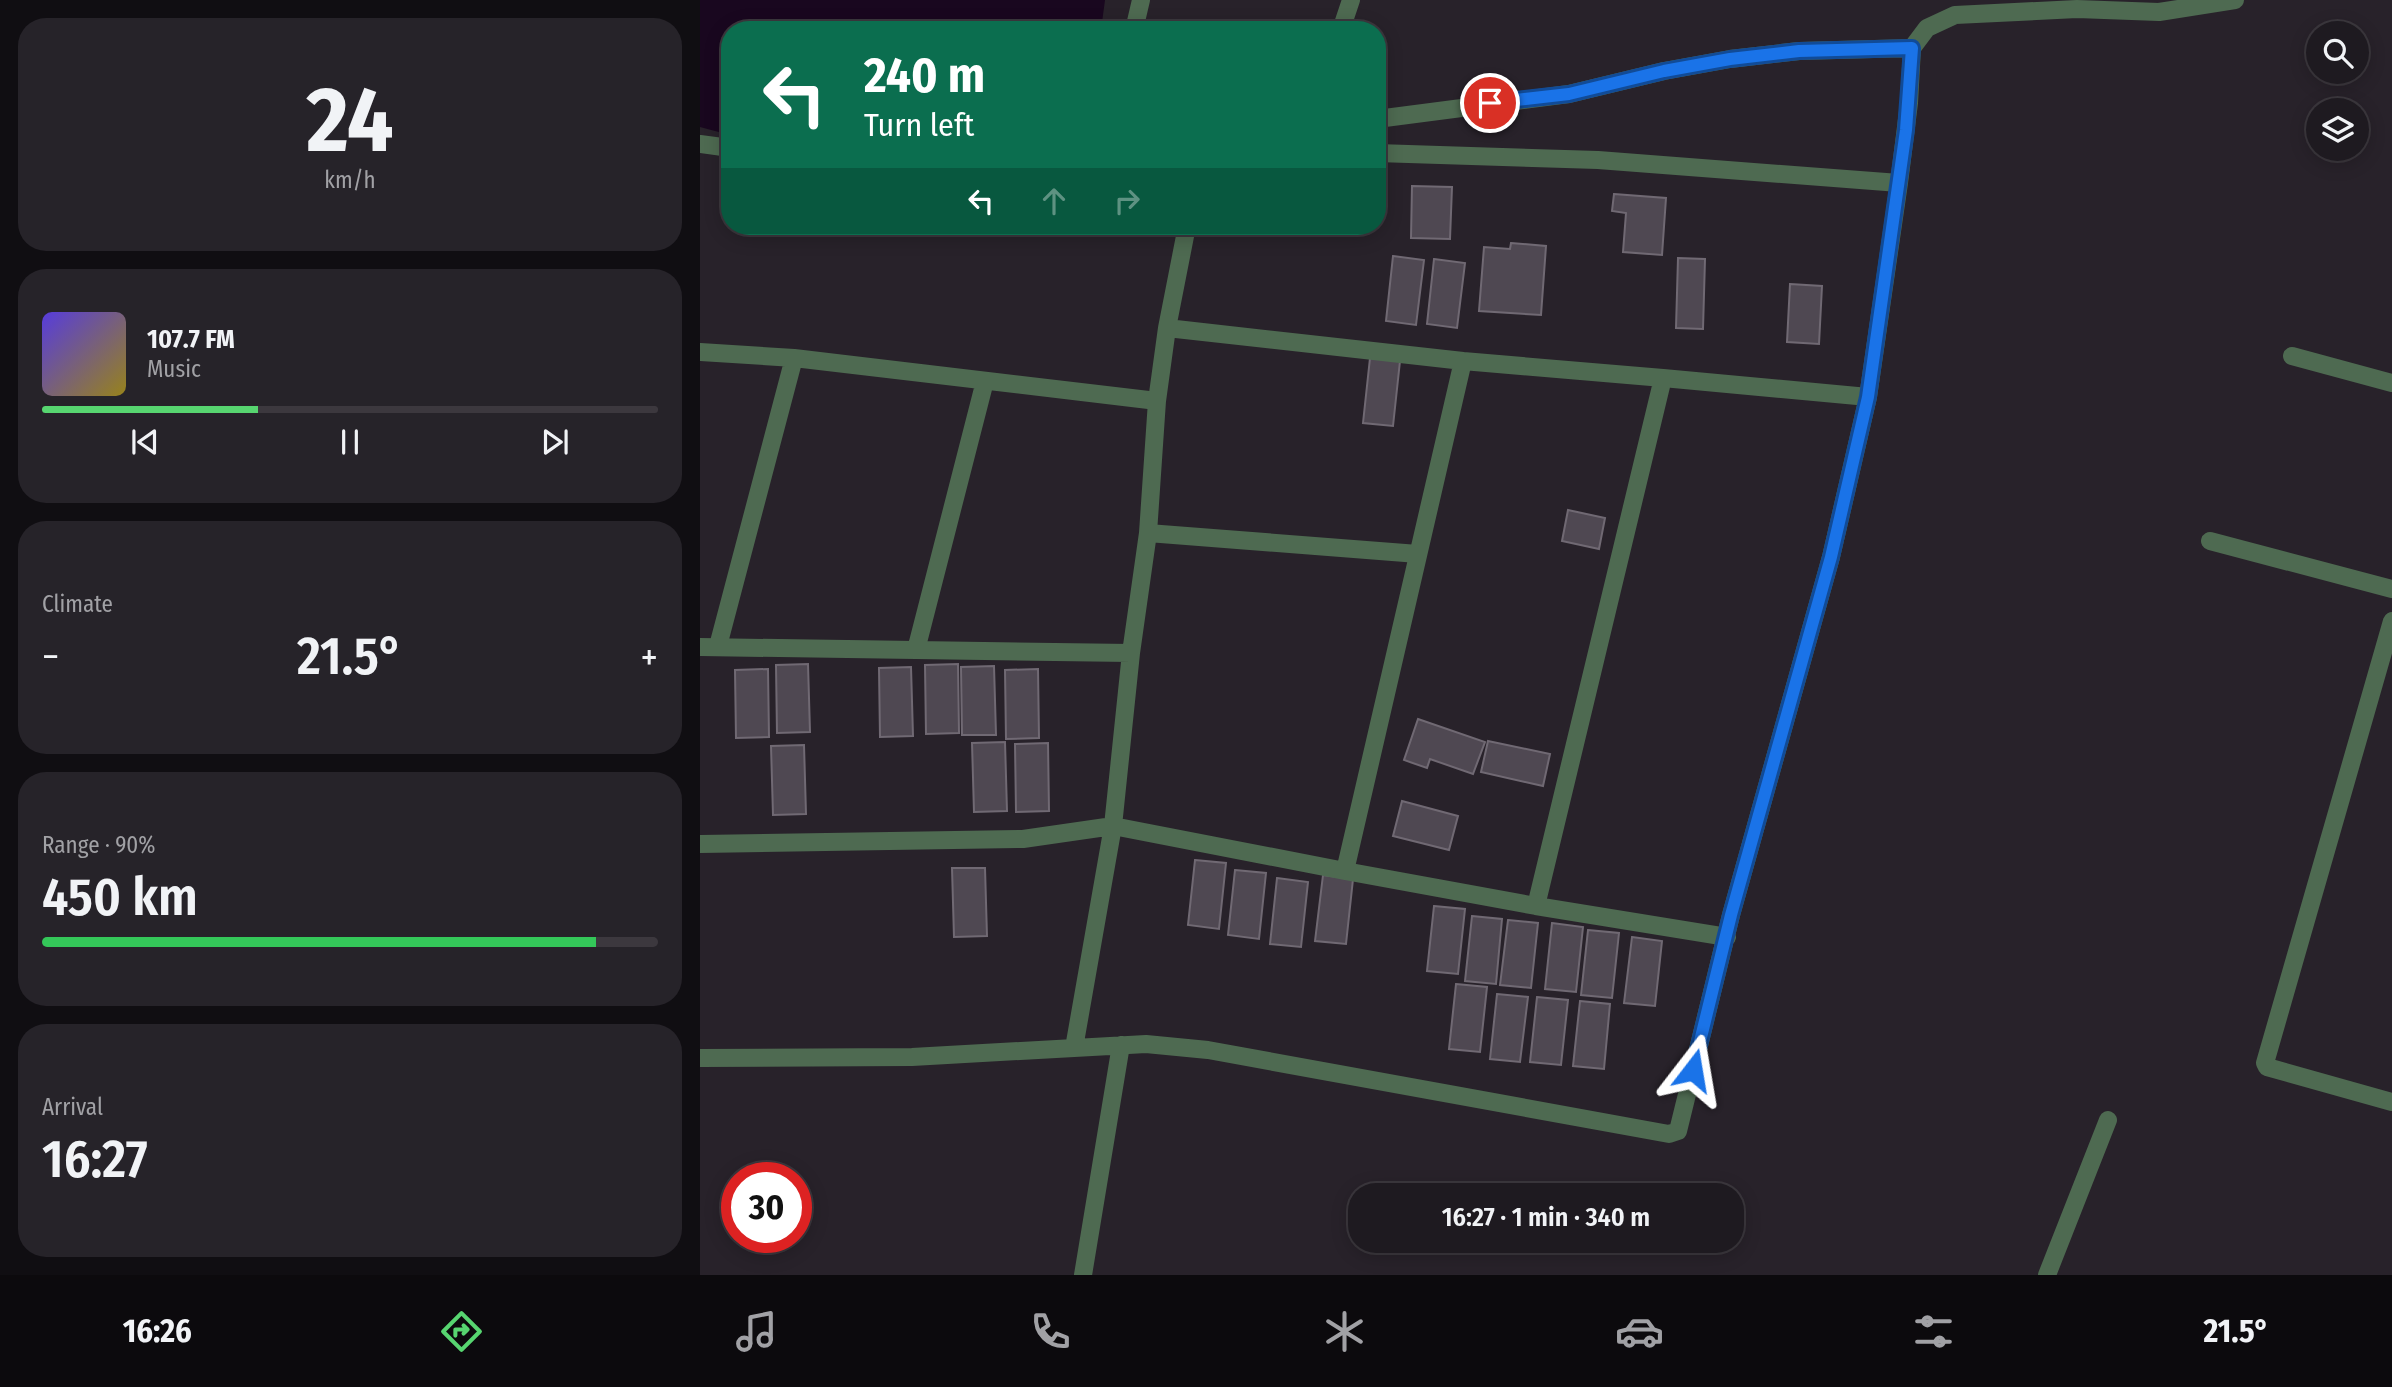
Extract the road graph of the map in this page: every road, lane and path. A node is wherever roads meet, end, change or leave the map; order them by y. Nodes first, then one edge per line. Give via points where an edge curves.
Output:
1 (1141, 0) edge
2 (1351, 0) edge
3 (2235, 0) edge
4 (1136, 21) edge
5 (1344, 21) edge
6 (1912, 48) junction
7 (1386, 118) edge
8 (700, 144) edge
9 (721, 147) edge
10 (1386, 153) edge
11 (1899, 183) junction
12 (1185, 235) edge
13 (1167, 328) junction
14 (700, 352) edge
15 (2292, 356) dead end
16 (794, 358) junction
17 (1463, 361) junction
18 (1663, 378) junction
19 (985, 381) junction
20 (2392, 383) edge
21 (1868, 397) junction
22 (1157, 401) junction
23 (1149, 533) junction
24 (2210, 541) dead end
25 (1418, 554) junction
26 (2392, 589) edge
27 (2392, 621) edge
28 (709, 647) edge
29 (916, 650) junction
30 (1132, 653) junction
31 (1113, 826) junction
32 (700, 844) edge
33 (1346, 871) junction
34 (1536, 906) junction
35 (1727, 937) junction
36 (1121, 1045) junction
37 (1074, 1048) junction
38 (700, 1058) edge
39 (2392, 1102) edge
40 (2108, 1120) dead end
41 (1083, 1275) edge
42 (2048, 1275) edge

1 - 4 street
2 - 5 street
3 - 6 street via 2159,12 2077,9 1955,15 1927,28
6 - 7 street via 1799,51 1730,59 1569,94
6 - 11 street
8 - 9 street
10 - 11 street via 1598,160
11 - 21 street
12 - 13 street
13 - 17 street
13 - 22 street
14 - 16 street
15 - 20 street
16 - 19 street
16 - 28 street
17 - 18 street
17 - 25 street
18 - 21 street
18 - 34 street
19 - 22 street
19 - 29 street
21 - 35 street via 1831,557
22 - 23 street
23 - 25 street
23 - 30 street
24 - 26 street
25 - 33 street
27 - 39 street via 2265,1063 2266,1067
28 - 29 street
29 - 30 street
30 - 31 street
31 - 32 street via 1023,839
31 - 33 street
31 - 37 street
33 - 34 street
34 - 35 street
35 - 36 street via 1678,1131 1669,1134 1208,1050
36 - 37 street
36 - 41 street
37 - 38 street via 912,1057
40 - 42 street

